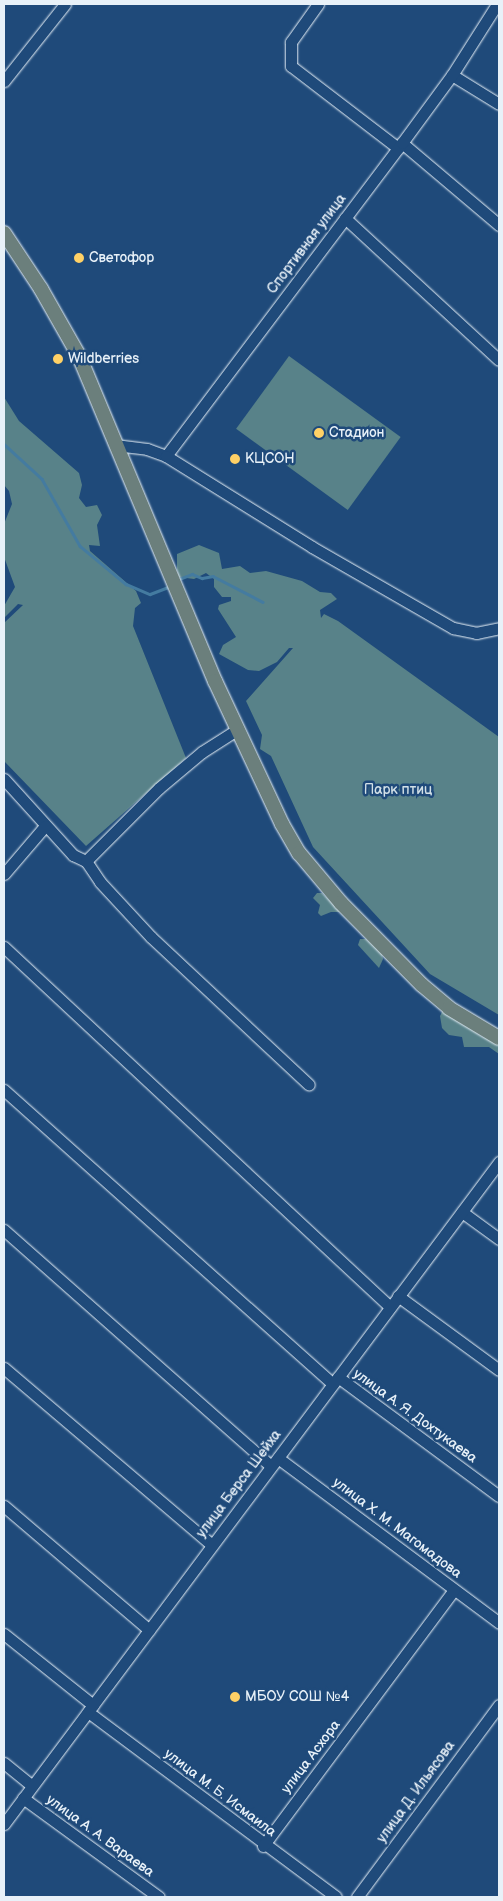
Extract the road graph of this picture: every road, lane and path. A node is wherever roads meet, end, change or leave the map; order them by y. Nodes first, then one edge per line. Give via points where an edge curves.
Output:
1 (65, 4) edge
2 (318, 4) edge
3 (497, 4) edge
4 (452, 75) junction
5 (4, 81) edge
6 (499, 104) edge
7 (400, 145) junction
8 (345, 218) junction
9 (499, 225) edge
10 (4, 233) edge
11 (499, 360) edge
12 (115, 445) junction
13 (166, 456) junction
14 (499, 628) edge
15 (238, 729) junction
16 (4, 779) edge
17 (44, 826) junction
18 (86, 860) junction
19 (4, 874) edge
20 (4, 947) edge
21 (499, 1038) edge
22 (309, 1085) dead end
23 (4, 1090) edge
24 (499, 1162) edge
25 (462, 1212) junction
26 (4, 1230) edge
27 (499, 1239) edge
28 (398, 1296) junction
29 (390, 1307) junction
30 (4, 1368) edge
31 (499, 1370) edge
32 (336, 1381) junction
33 (275, 1462) junction
34 (499, 1496) edge
35 (4, 1506) edge
36 (212, 1545) junction
37 (454, 1590) junction
38 (499, 1623) edge
39 (149, 1630) junction
40 (4, 1634) edge
41 (499, 1705) edge
42 (90, 1708) junction
43 (4, 1763) edge
44 (32, 1786) junction
45 (23, 1798) junction
46 (4, 1824) edge
47 (263, 1846) junction
48 (159, 1897) edge
49 (336, 1897) edge
50 (357, 1897) edge

1 - 5 street
2 - 7 street via 291,42 292,66
3 - 4 street, Спортивная улица
4 - 6 street
4 - 7 street, Спортивная улица
7 - 8 street, Спортивная улица
7 - 9 street
8 - 11 street
8 - 13 street, Спортивная улица
10 - 12 main road via 79,356
12 - 13 street via 146,449
12 - 15 main road
13 - 14 street via 312,547 453,628 476,633
15 - 18 street via 202,752 160,788
15 - 21 main road via 282,824 314,872 422,986 449,1008
16 - 17 street
17 - 18 street via 73,855
17 - 19 street
18 - 22 street via 100,882 151,936
20 - 29 street
23 - 32 street, улица А. Я. Дохтукаева
24 - 25 street, улица Берса Шейха
25 - 27 street
25 - 28 street, улица Берса Шейха
26 - 33 street, улица Х. М. Магомадова
28 - 29 street, улица Берса Шейха
28 - 31 street
29 - 32 street, улица Берса Шейха
30 - 36 street
32 - 33 street, улица Берса Шейха
32 - 34 street, улица А. Я. Дохтукаева
33 - 36 street, улица Берса Шейха
33 - 37 street, улица Х. М. Магомадова
35 - 39 street
36 - 39 street, улица Берса Шейха
37 - 38 street, улица Х. М. Магомадова
37 - 47 street, улица Асхора
39 - 42 street, улица Берса Шейха
40 - 42 street, улица М. Б. Исмаила
41 - 50 street, улица Д. Ильясова
42 - 44 street, улица Берса Шейха
42 - 47 street, улица М. Б. Исмаила
43 - 44 street
44 - 45 street, улица Берса Шейха
45 - 46 street, улица Берса Шейха
45 - 48 street, улица А. А. Вараева
47 - 49 street, улица М. Б. Исмаила

